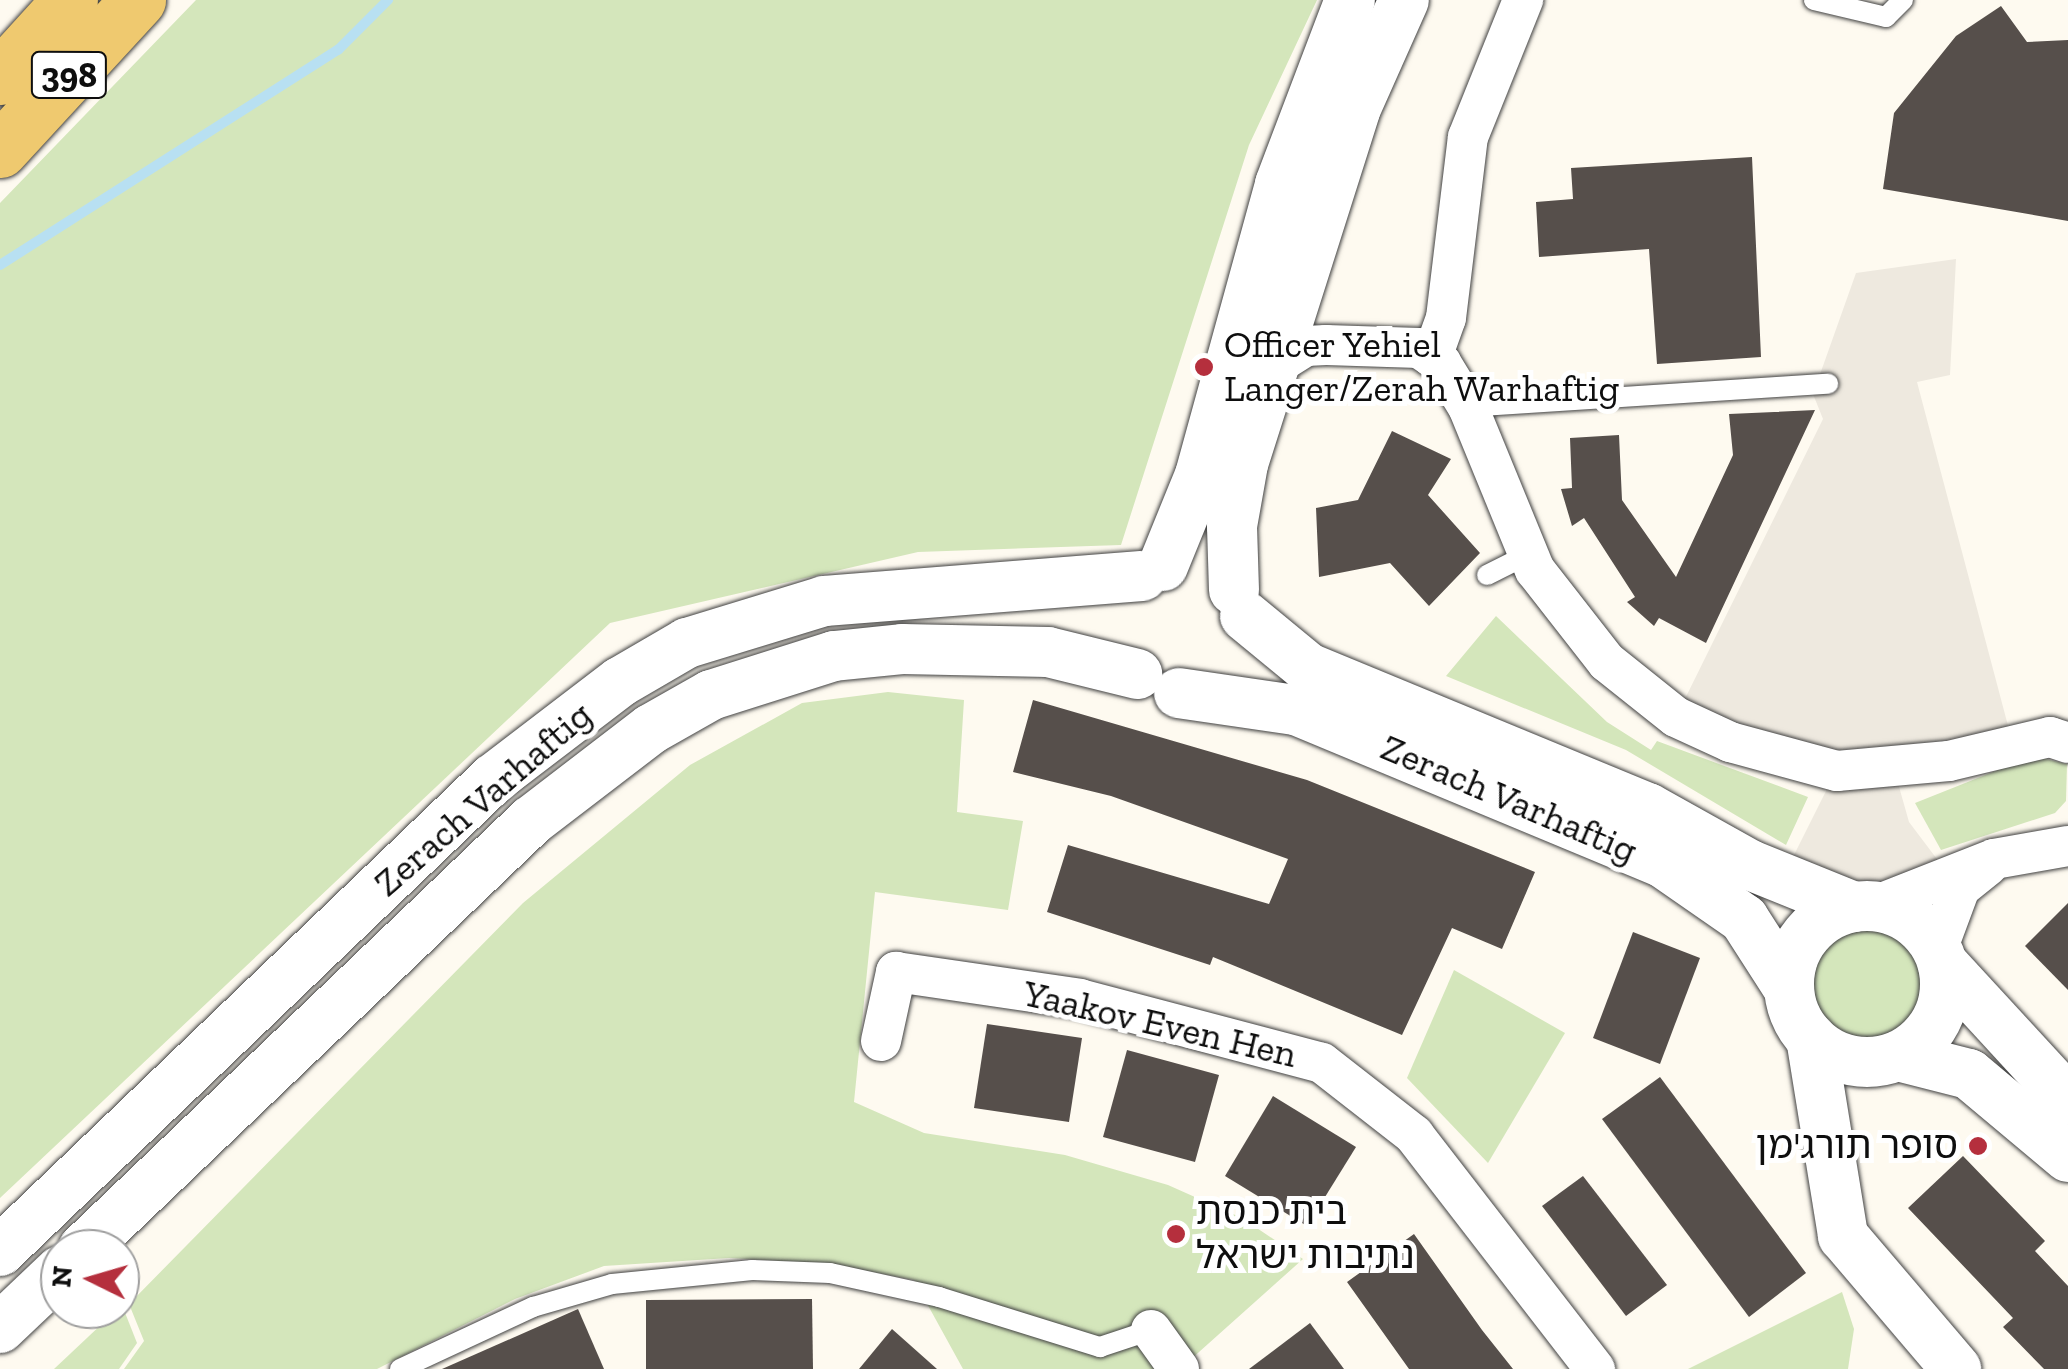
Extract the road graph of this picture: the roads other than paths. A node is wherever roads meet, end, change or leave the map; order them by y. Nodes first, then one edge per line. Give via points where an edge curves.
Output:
1 (70, 0) edge
2 (138, 0) edge
3 (1350, 0) edge
4 (1404, 0) edge
5 (1523, 0) edge
6 (1814, 0) edge
7 (1902, 0) edge
8 (0, 77) edge
9 (0, 150) edge
10 (1432, 356) junction
11 (1274, 366) junction
12 (1828, 384) dead end
13 (1468, 407) junction
14 (1526, 555) junction
15 (1152, 571) junction
16 (1487, 575) dead end
17 (1239, 603) junction
18 (1158, 683) junction
19 (2067, 741) edge
20 (2068, 846) edge
21 (1994, 859) junction
22 (1864, 906) junction
23 (1940, 957) junction
24 (1789, 989) junction
25 (1811, 1038) junction
26 (882, 1041) dead end
27 (1888, 1058) junction
28 (2068, 1100) edge
29 (2068, 1157) edge
30 (1828, 1182) junction
31 (104, 1229) edge
32 (0, 1251) edge
33 (40, 1290) edge
34 (0, 1328) edge
35 (1151, 1330) joint
36 (1938, 1363) edge
37 (400, 1369) edge
38 (1178, 1369) edge
39 (1595, 1369) edge

1 - 8 main road, 398
2 - 9 main road, 398
3 - 15 street via 1280,184 1205,460
4 - 11 street via 1356,110
5 - 10 street via 1468,137 1446,318
6 - 7 lane via 1886,16
10 - 11 street via 1398,345 1326,344 1306,346
10 - 13 street
11 - 17 street via 1232,526
12 - 13 lane
13 - 14 street
14 - 16 lane
14 - 19 street via 1607,662 1676,717 1730,742 1837,771 1948,761 2050,736
15 - 17 street via 1203,566
15 - 18 street via 1123,603 1117,635
15 - 32 street, Zerach Varhaftig via 824,601 687,643 620,682 494,780
17 - 18 street via 1230,670
17 - 22 street, Zerach Varhaftig via 1308,668 1648,808 1750,865
18 - 24 street, Zerach Varhaftig via 1296,710 1662,862 1744,919
18 - 31 street, Zerach Varhaftig via 1048,652 902,649 834,656 711,694 650,729 531,822
20 - 21 street
21 - 22 street
21 - 23 street via 1960,888
22 - 23 street via 1900,912
22 - 24 street via 1814,927 1800,945
23 - 27 street via 1932,1028
23 - 28 street
24 - 25 street
25 - 27 street via 1842,1058
25 - 30 street
26 - 39 street, Yaakov Even Hen via 896,972 1080,999 1322,1063 1414,1135
27 - 29 street via 1969,1074
27 - 30 street via 1841,1102
30 - 36 street via 1857,1259
33 - 34 street
35 - 37 lane via 1100,1346 939,1296 830,1273 752,1270 596,1288 532,1307
35 - 38 street

